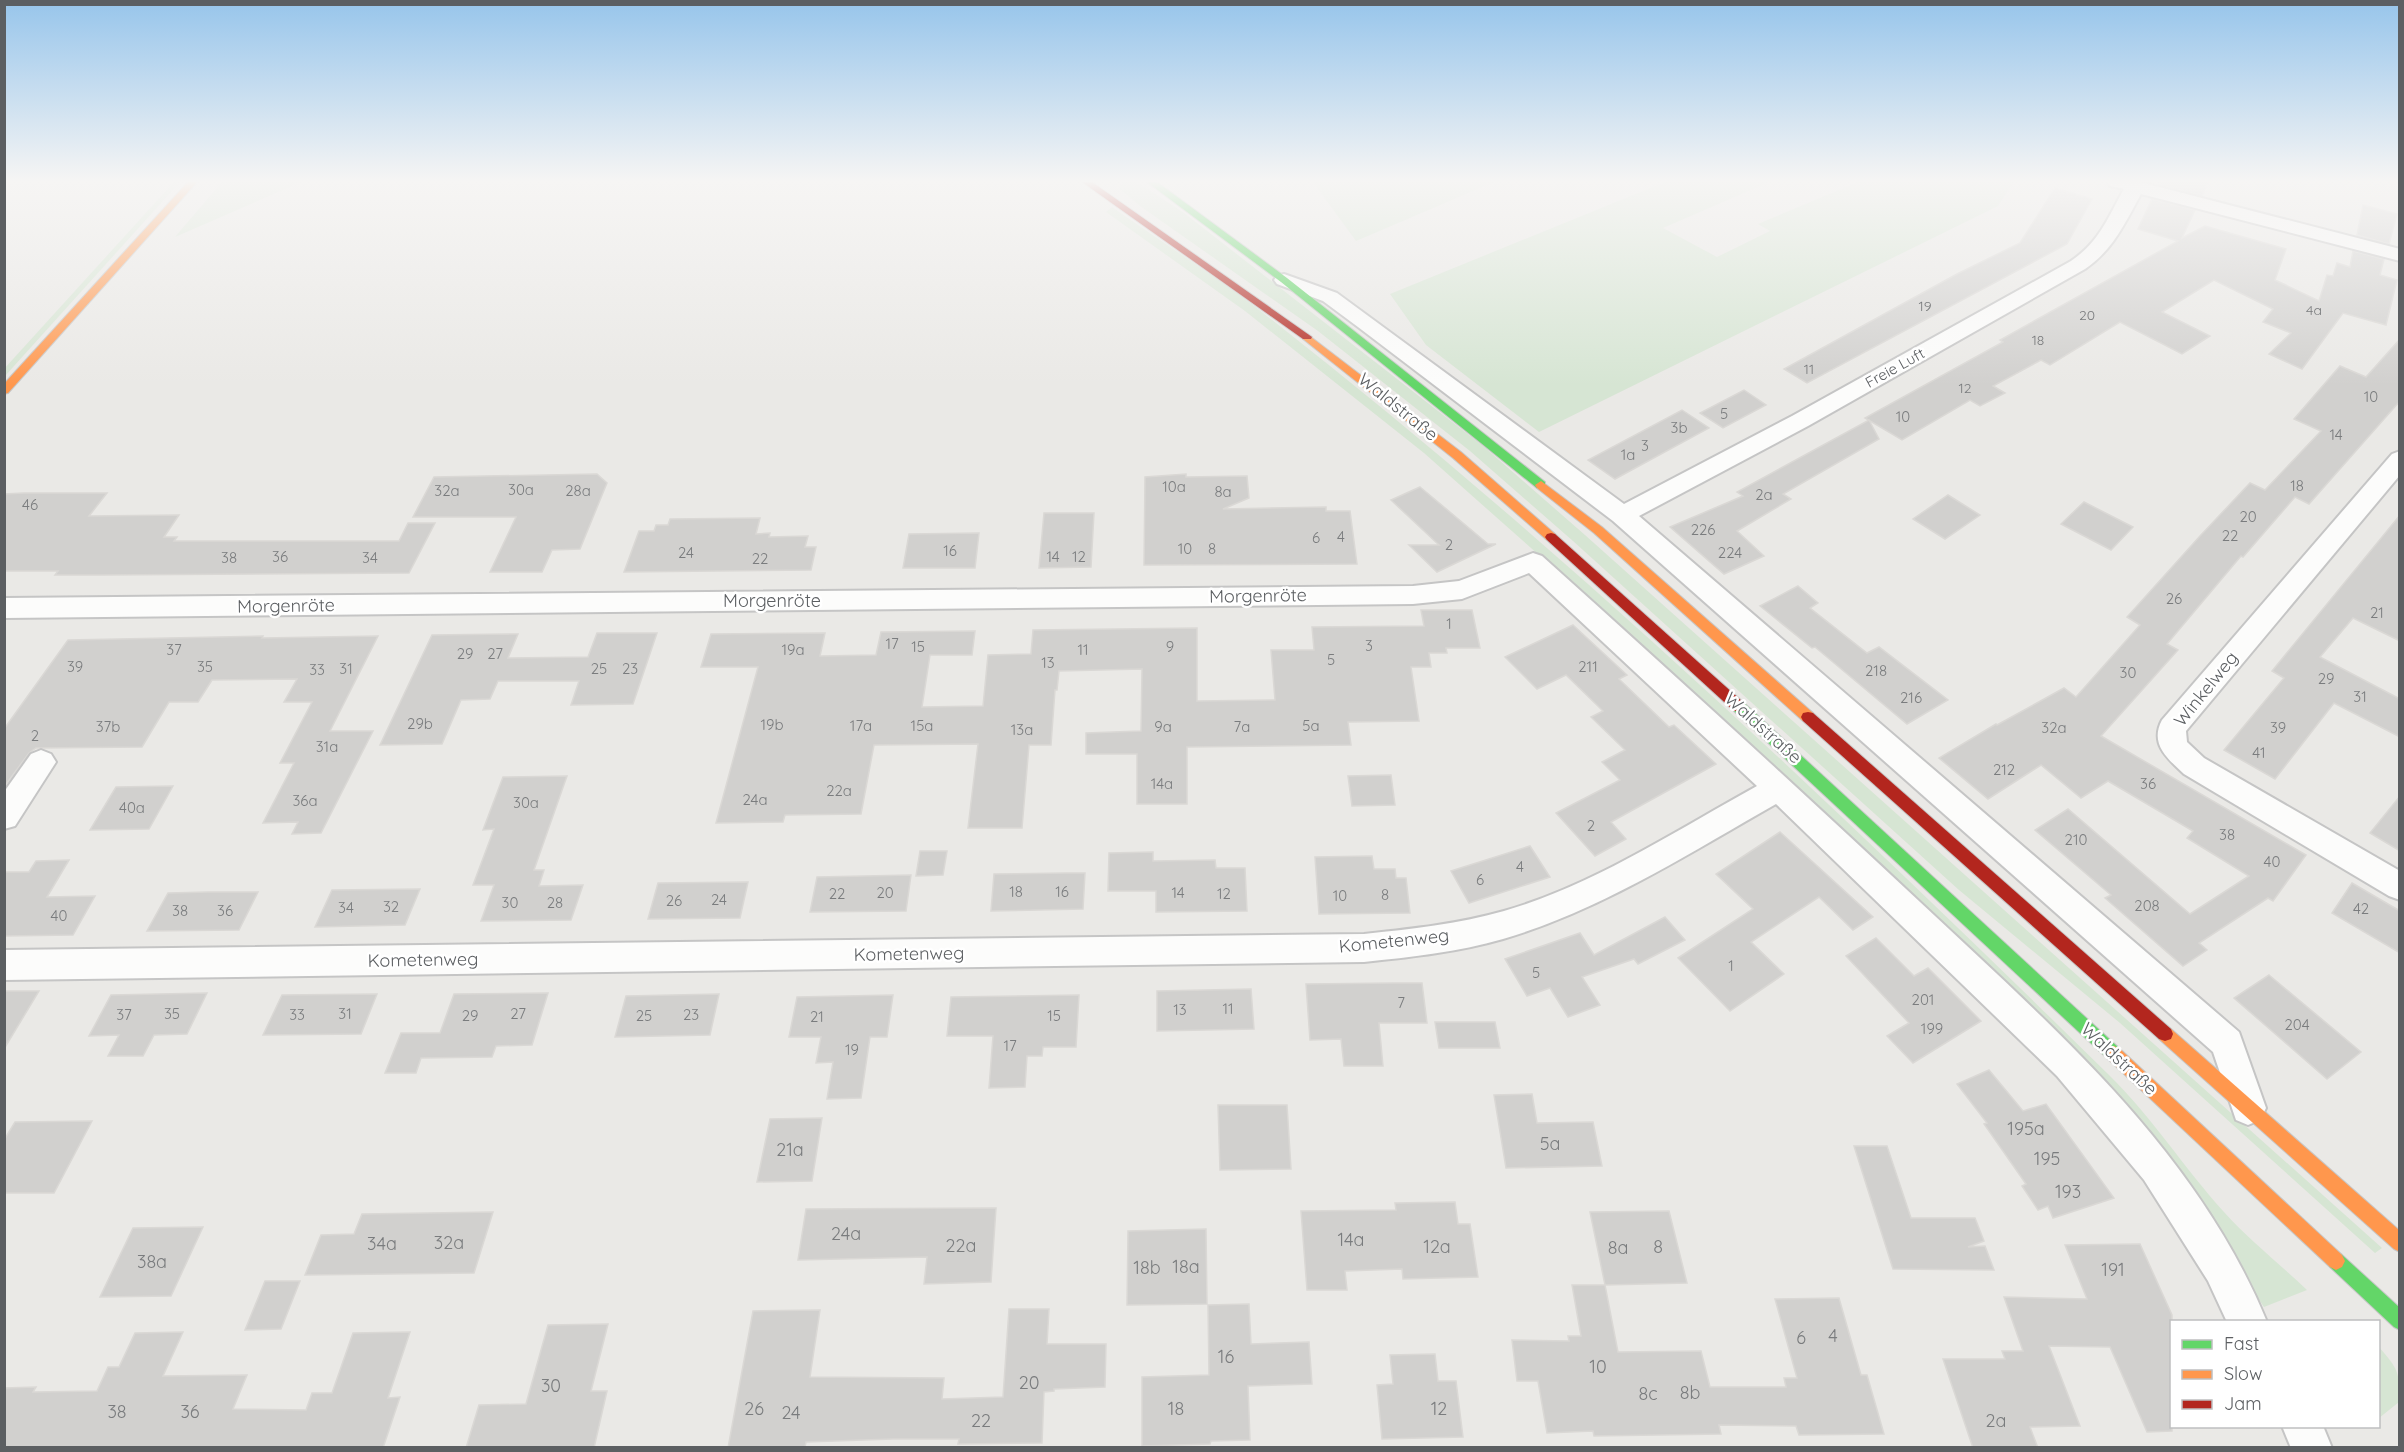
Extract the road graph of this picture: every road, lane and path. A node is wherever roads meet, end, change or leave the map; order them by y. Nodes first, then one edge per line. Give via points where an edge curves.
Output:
1 (131, 250) edge
2 (1185, 250) edge
3 (1243, 250) edge
4 (2098, 250) edge
5 (2380, 250) edge
6 (2400, 255) edge
7 (1284, 280) junction
8 (4, 391) edge
9 (2400, 459) edge
10 (1622, 515) junction
11 (1533, 562) joint
12 (4, 608) edge
13 (41, 762) dead end
14 (1779, 788) junction
15 (4, 817) edge
16 (2400, 887) edge
17 (4, 965) edge
18 (2248, 1108) junction
19 (2400, 1243) edge
20 (2247, 1320) edge
21 (2400, 1321) edge
22 (2303, 1428) edge
23 (2312, 1448) edge

1 - 8 main road
2 - 21 main road, Waldstraße via 1344,364 1554,539 1872,828
3 - 7 main road, Waldstraße
4 - 10 street, Freie Luft via 2078,265 1800,421
5 - 6 street
7 - 10 street, Waldstraße via 1330,297
7 - 18 main road, Waldstraße via 1598,530
9 - 16 street, Winkelweg via 2172,728 2173,746 2194,766
10 - 18 street, Waldstraße via 2227,1043
11 - 12 street, Morgenröte via 1462,590 1413,595
11 - 14 street, Waldstraße
13 - 15 street
14 - 17 street, Kometenweg via 1587,893 1520,920 1437,940 1364,948
14 - 20 street, Waldstraße via 2069,1065 2157,1167 2221,1268
18 - 19 main road, Waldstraße
22 - 23 street

